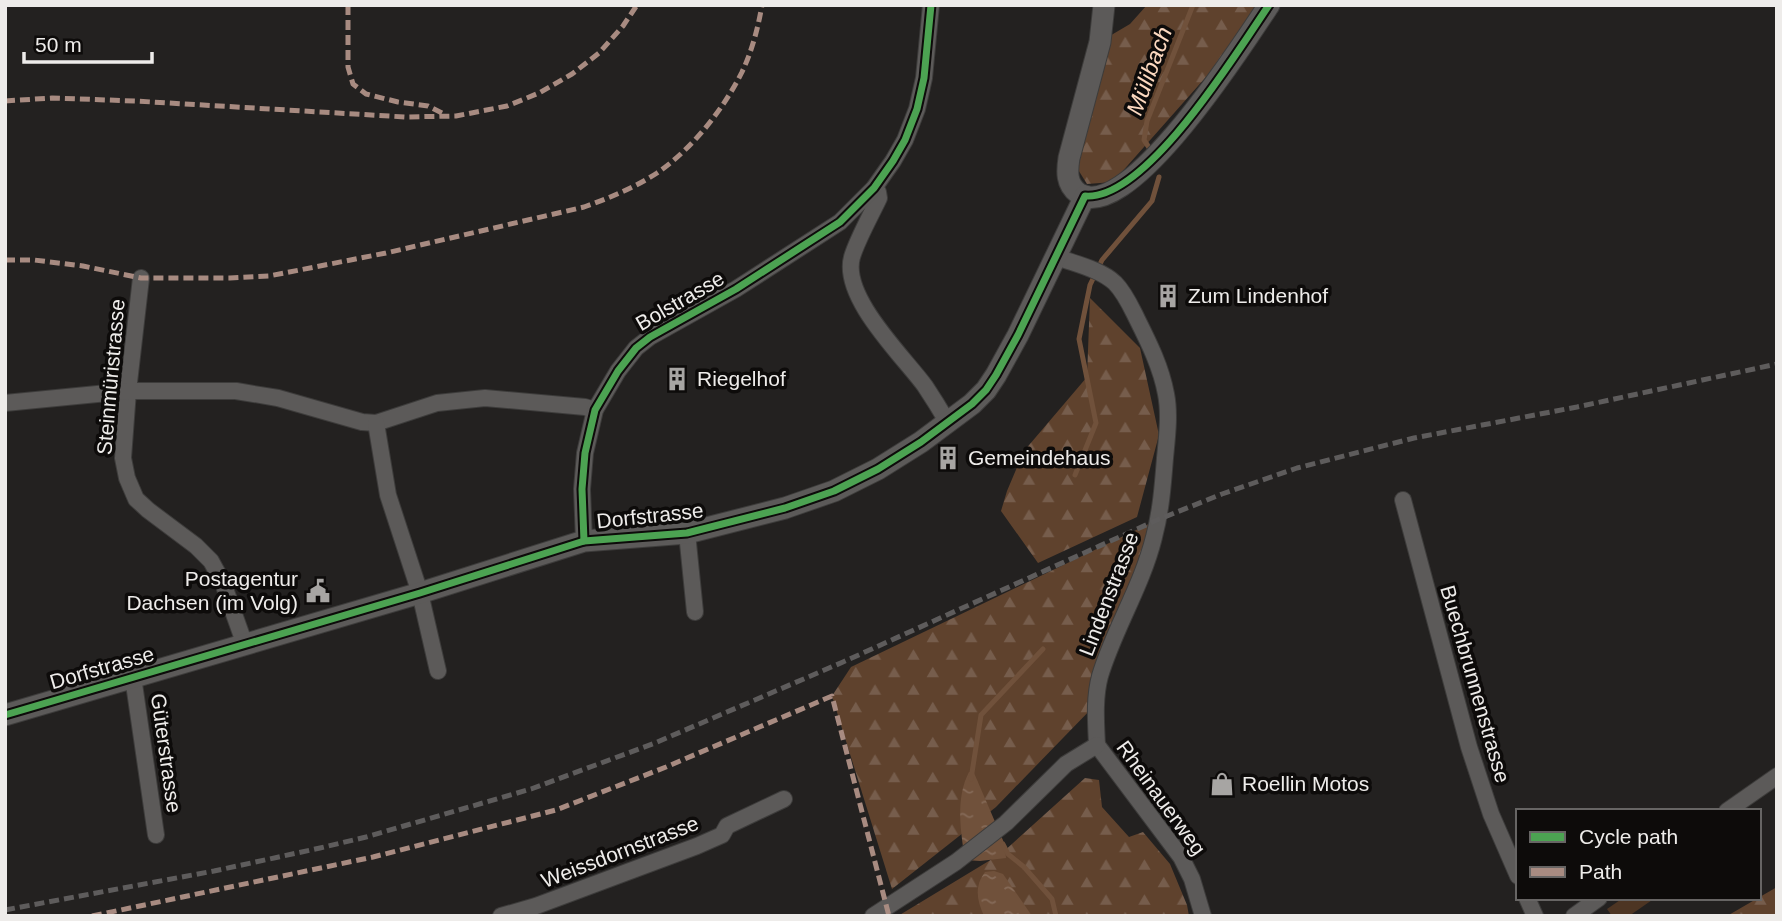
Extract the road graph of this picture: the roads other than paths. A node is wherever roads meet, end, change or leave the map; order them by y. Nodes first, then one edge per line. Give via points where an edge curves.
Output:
1 (931, 5) edge
2 (1104, 5) edge
3 (1269, 5) edge
4 (874, 188) junction
5 (1085, 196) junction
6 (1057, 257) junction
7 (141, 278) dead end
8 (128, 391) junction
9 (5, 403) edge
10 (595, 410) junction
11 (376, 423) junction
12 (948, 423) junction
13 (1403, 500) dead end
14 (687, 533) junction
15 (584, 541) junction
16 (420, 593) junction
17 (695, 612) dead end
18 (245, 645) junction
19 (438, 671) dead end
20 (134, 677) junction
21 (5, 715) edge
22 (1097, 745) junction
23 (1777, 776) edge
24 (785, 799) dead end
25 (1730, 809) edge
26 (156, 835) dead end
27 (1516, 871) edge
28 (1528, 900) edge
29 (1597, 900) edge
30 (501, 916) edge
31 (873, 916) edge
32 (1203, 916) edge
33 (1535, 916) edge
34 (1574, 916) edge

1 - 4 street via 917,109 905,140
2 - 5 street via 1100,41 1067,172 1073,188
3 - 5 street via 1172,141 1126,183 1108,193
4 - 10 street, Bolstrasse via 840,222 636,348
4 - 12 street via 879,198 851,259 851,280 869,316
5 - 6 street, Dorfstrasse
6 - 12 street, Dorfstrasse via 996,375 972,404
6 - 22 street, Lindenstrasse via 1104,275 1125,296 1167,396 1168,429 1155,536 1099,678
7 - 8 street, Steinmüristrasse
8 - 9 street
8 - 11 street via 236,391
8 - 18 street, Steinmüristrasse via 123,458 131,491 211,561
10 - 11 street via 485,398 437,403
10 - 15 street, Bolstrasse via 582,474
11 - 16 street via 388,495
12 - 14 street, Dorfstrasse via 878,469 834,491
13 - 27 street, Buechbrunnenstrasse via 1469,747
14 - 15 street, Dorfstrasse
14 - 17 street
15 - 16 street, Dorfstrasse
16 - 18 street, Dorfstrasse
16 - 19 street
18 - 20 street, Dorfstrasse
20 - 21 street, Dorfstrasse
20 - 26 street, Güterstrasse
22 - 31 street via 1066,764 1006,823 956,862
22 - 32 street, Rheinauerweg via 1181,857
23 - 25 street
24 - 30 street, Weissdornstrasse via 727,826 722,835 697,846
28 - 33 street
29 - 34 street

